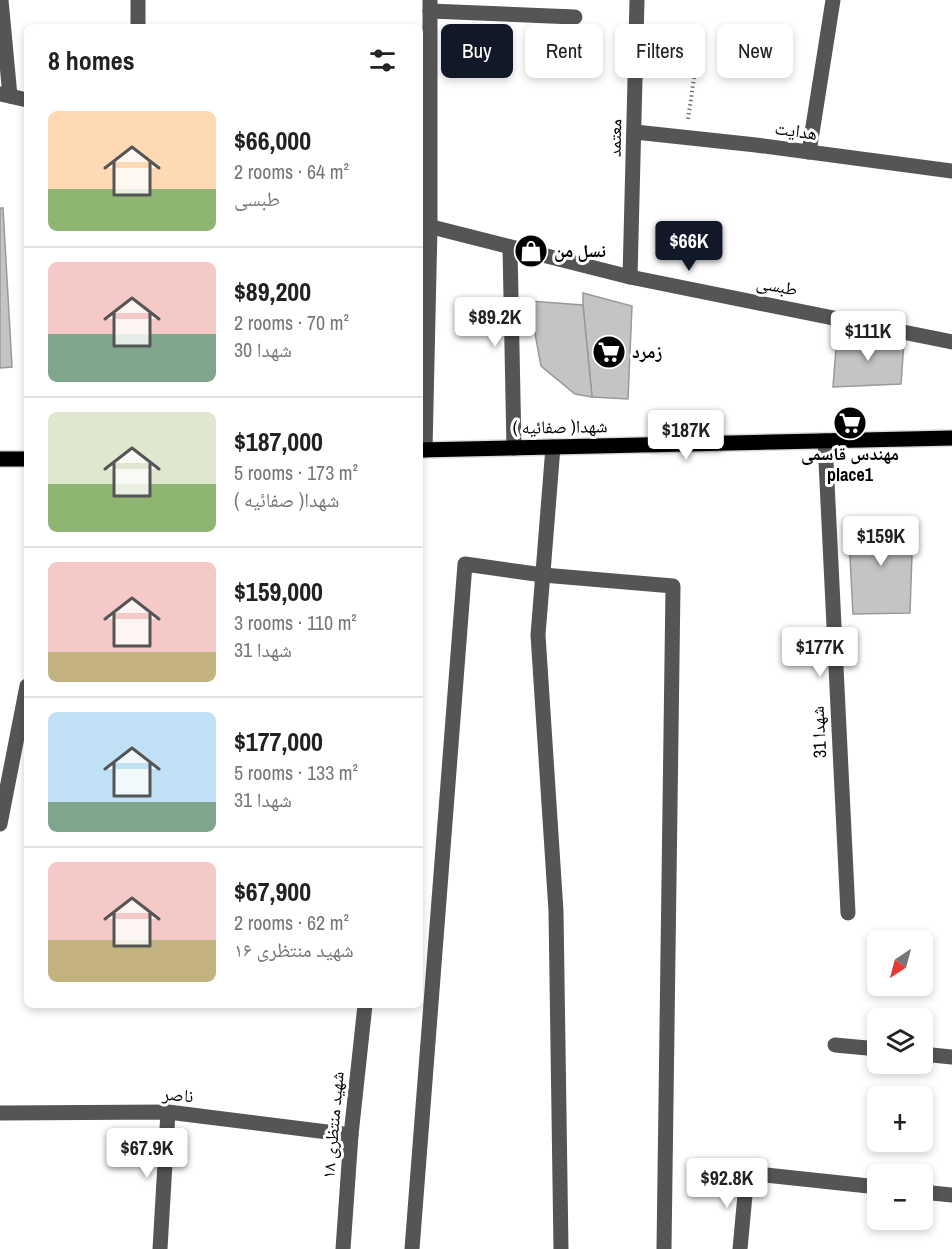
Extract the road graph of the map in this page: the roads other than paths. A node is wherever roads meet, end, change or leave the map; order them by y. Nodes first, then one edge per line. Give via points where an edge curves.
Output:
1 (1, 0) edge
2 (138, 0) edge
3 (637, 0) edge
4 (833, 0) edge
5 (430, 6) edge
6 (575, 17) dead end
7 (138, 24) edge
8 (5, 95) edge
9 (24, 98) edge
10 (634, 132) junction
11 (809, 152) junction
12 (952, 171) edge
13 (425, 226) edge
14 (510, 247) junction
15 (630, 277) junction
16 (424, 309) edge
17 (952, 342) edge
18 (952, 438) edge
19 (825, 441) junction
20 (553, 447) junction
21 (514, 448) junction
22 (423, 450) edge
23 (0, 459) edge
24 (24, 459) edge
25 (543, 575) junction
26 (24, 701) edge
27 (0, 823) edge
28 (848, 913) dead end
29 (365, 1008) edge
30 (836, 1045) dead end
31 (867, 1048) edge
32 (933, 1055) edge
33 (952, 1057) edge
34 (168, 1112) junction
35 (0, 1113) edge
36 (351, 1135) junction
37 (867, 1186) edge
38 (933, 1193) edge
39 (952, 1196) edge
40 (160, 1249) edge
41 (343, 1249) edge
42 (412, 1249) edge
43 (561, 1249) edge
44 (664, 1249) edge
45 (740, 1249) edge

1 - 8 street
2 - 7 street
3 - 10 street, معتمد
4 - 11 street
5 - 6 street
5 - 13 street
8 - 9 street
10 - 11 street, هدایت
10 - 15 street, معتمد
11 - 12 street, هدایت
13 - 14 street, طبسی
13 - 16 street
14 - 15 street, طبسی
14 - 21 street
15 - 17 street, طبسی
16 - 22 street
18 - 19 main road, شهدا( صفائیه )
19 - 20 main road, شهدا( صفائیه )
19 - 28 street, شهدا 31
20 - 21 main road, شهدا( صفائیه )
20 - 25 street
21 - 22 main road, شهدا( صفائیه )
23 - 24 main road
25 - 42 street via 465,564
25 - 43 street via 538,635 556,911
25 - 44 street via 673,586
26 - 27 street
29 - 36 street, شهید منتظری ۱۸
30 - 31 street
32 - 33 street
34 - 35 street, ناصر
34 - 36 street, ناصر
34 - 40 street
36 - 41 street, شهید منتظری ۱۸
37 - 45 street via 747,1173
38 - 39 street

